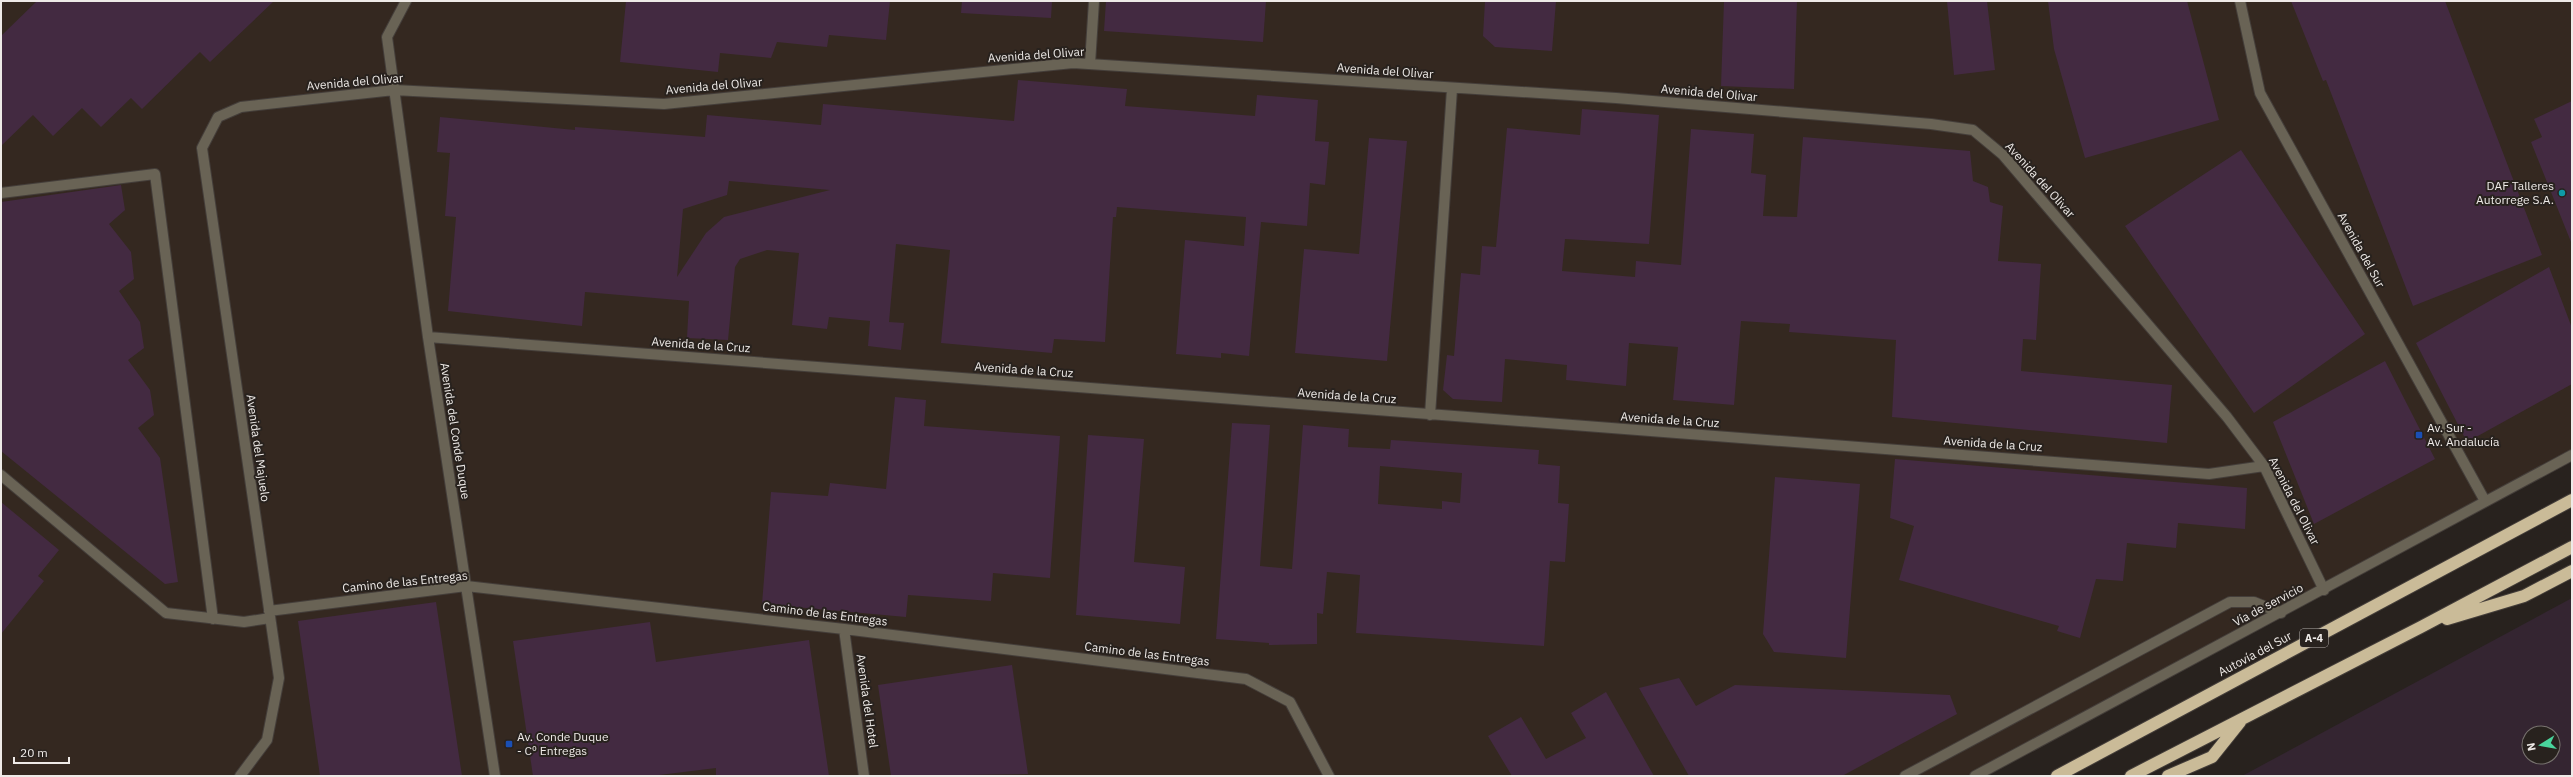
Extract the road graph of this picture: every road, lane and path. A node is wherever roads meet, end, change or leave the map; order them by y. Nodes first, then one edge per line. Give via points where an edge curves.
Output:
1 (406, 1) edge
2 (1094, 1) edge
3 (2240, 1) edge
4 (1090, 64) junction
5 (1452, 89) junction
6 (394, 90) junction
7 (218, 117) joint
8 (1, 193) edge
9 (428, 337) junction
10 (1430, 415) junction
11 (2572, 455) edge
12 (2264, 466) junction
13 (1, 475) edge
14 (2572, 500) edge
15 (2485, 501) junction
16 (2572, 546) edge
17 (2572, 572) edge
18 (466, 586) junction
19 (2324, 590) junction
20 (2280, 613) junction
21 (269, 615) junction
22 (213, 618) junction
23 (2421, 627) junction
24 (844, 629) junction
25 (2243, 718) junction
26 (2212, 757) junction
27 (240, 776) edge
28 (495, 776) edge
29 (864, 776) edge
30 (1329, 776) edge
31 (1905, 776) edge
32 (1975, 776) edge
33 (2057, 776) edge
34 (2131, 776) edge
35 (2168, 776) edge
36 (2189, 776) edge

1 - 6 street, Avenida del Conde Duque via 387,37
2 - 4 street
3 - 15 street, Avenida del Sur via 2260,93
4 - 5 street, Avenida del Olivar
4 - 6 street, Avenida del Olivar via 1073,63 664,104
5 - 10 street
5 - 12 street, Avenida del Olivar via 1624,99 1973,130 2003,155 2227,417
6 - 7 street, Avenida del Olivar via 241,107
6 - 9 street, Avenida del Conde Duque
7 - 21 street, Avenida del Majuelo via 202,148
8 - 22 street via 155,174
9 - 10 street, Avenida de la Cruz
9 - 18 street, Avenida del Conde Duque
10 - 12 street, Avenida de la Cruz via 2209,474
11 - 15 street, Vía de servicio
12 - 19 street, Avenida del Olivar
13 - 22 street, Camino de las Entregas via 166,613
14 - 33 highway, Autovía del Sur / A-4
15 - 19 street, Vía de servicio
16 - 23 highway
17 - 23 highway via 2524,596
18 - 21 street, Camino de las Entregas
18 - 24 street, Camino de las Entregas
18 - 28 street, Avenida del Conde Duque
19 - 20 street, Vía de servicio
20 - 31 street via 2254,602 2230,602
20 - 32 street, Vía de servicio
21 - 22 street, Camino de las Entregas via 244,622
21 - 27 street, Avenida del Majuelo via 279,678 267,740
23 - 25 highway
24 - 29 street, Avenida del Hotel
24 - 30 street, Camino de las Entregas via 1246,680 1290,702
25 - 26 highway
25 - 34 highway
26 - 35 highway
26 - 36 highway

